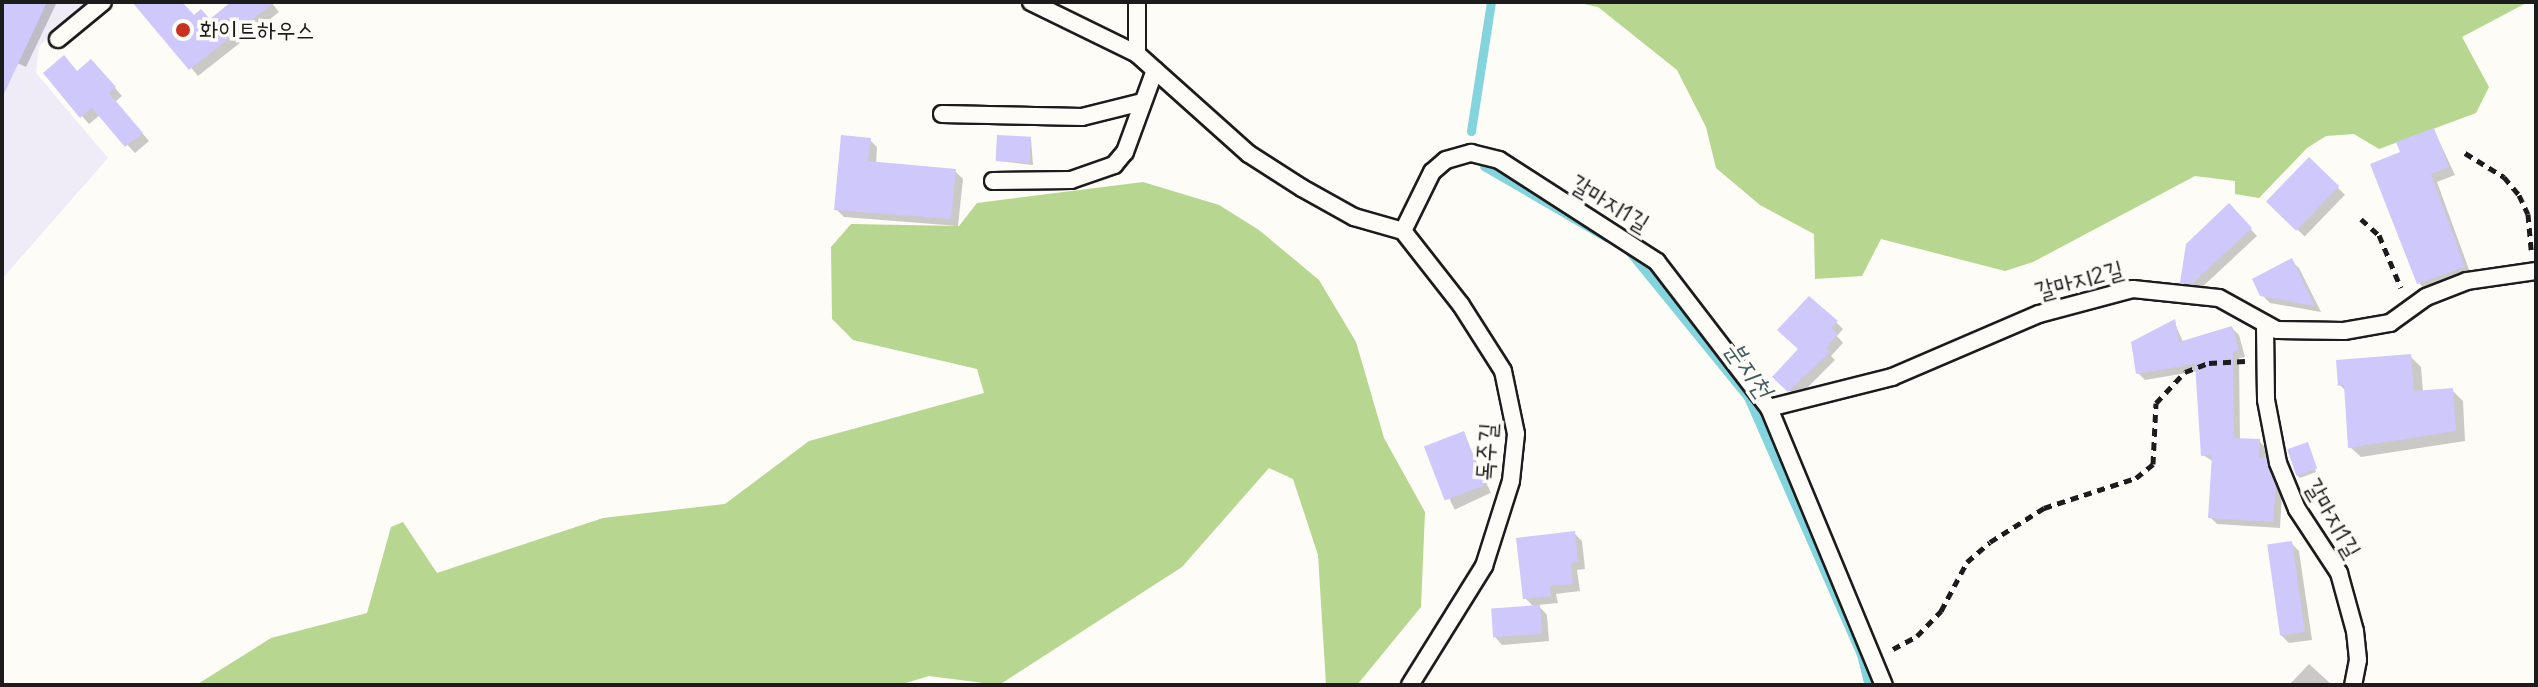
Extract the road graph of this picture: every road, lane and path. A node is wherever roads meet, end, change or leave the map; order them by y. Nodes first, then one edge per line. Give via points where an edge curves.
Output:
1 (103, 2) edge
2 (1031, 2) edge
3 (1137, 2) edge
4 (58, 39) dead end
5 (1137, 54) junction
6 (1155, 70) junction
7 (1142, 102) junction
8 (942, 114) dead end
9 (2465, 153) dead end
10 (993, 181) dead end
11 (2361, 219) dead end
12 (1403, 231) junction
13 (2532, 271) edge
14 (2406, 312) junction
15 (2265, 327) junction
16 (2263, 362) junction
17 (1769, 408) junction
18 (1873, 653) junction
19 (1410, 685) edge
20 (1884, 685) edge
21 (2353, 685) edge

1 - 4 lane
2 - 5 lane
3 - 5 lane
5 - 6 lane
6 - 7 lane
6 - 12 lane via 1249,154 1354,217
7 - 8 lane via 1082,117
7 - 10 lane via 1125,152 1114,165 1071,180
9 - 13 path via 2504,177 2519,195 2530,232
11 - 14 path via 2393,259
12 - 17 lane, 갈마지1길 via 1422,189 1446,160 1471,153 1499,160 1657,262
12 - 19 lane, 독주길 via 1461,305 1503,371 1516,434 1511,481 1484,566
13 - 14 lane, 갈마지2길 via 2439,290
14 - 15 lane, 갈마지2길 via 2363,330 2289,332
15 - 16 lane, 갈마지1길
15 - 17 lane, 갈마지2길 via 2219,298 2133,289 2039,314 1892,377
16 - 18 path via 2230,359 2185,372 2156,403 2153,464 2136,478 2044,508 1990,542 1967,562 1941,611 1917,636
16 - 21 lane, 갈마지1길 via 2278,463 2297,509 2339,573 2355,631 2358,660
17 - 18 lane, 갈마지1길
18 - 20 lane, 갈마지1길

